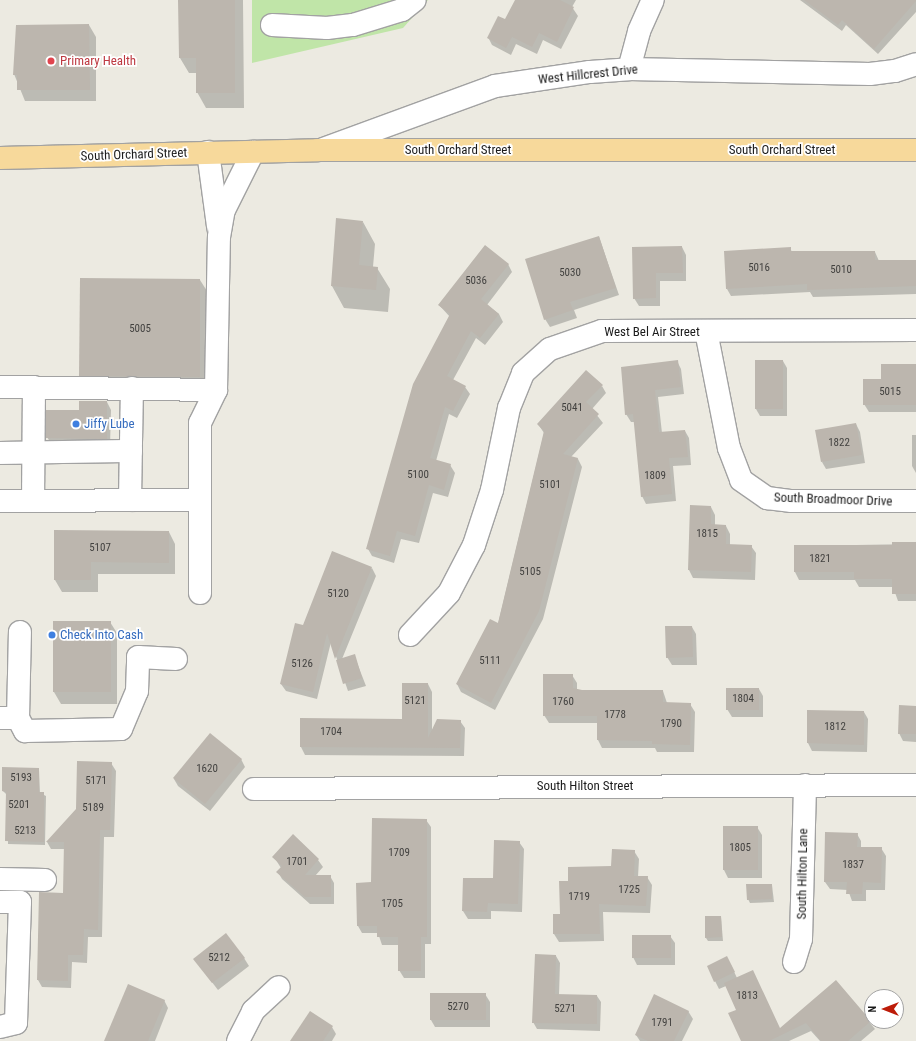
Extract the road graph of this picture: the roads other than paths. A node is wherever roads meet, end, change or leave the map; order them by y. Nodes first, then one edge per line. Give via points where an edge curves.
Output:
1 (415, 0) edge
2 (653, 0) edge
3 (272, 25) dead end
4 (916, 64) edge
5 (630, 69) junction
6 (318, 150) junction
7 (916, 150) edge
8 (208, 152) junction
9 (253, 152) junction
10 (0, 158) edge
11 (219, 238) junction
12 (916, 330) edge
13 (706, 331) junction
14 (0, 387) edge
15 (34, 387) junction
16 (132, 388) junction
17 (216, 390) junction
18 (131, 451) junction
19 (33, 452) junction
20 (0, 453) edge
21 (130, 500) junction
22 (200, 500) junction
23 (0, 501) edge
24 (33, 501) junction
25 (916, 501) edge
26 (200, 593) dead end
27 (20, 632) dead end
28 (410, 635) dead end
29 (176, 659) dead end
30 (9, 718) edge
31 (805, 785) junction
32 (916, 785) edge
33 (254, 789) dead end
34 (0, 879) edge
35 (45, 880) dead end
36 (0, 902) edge
37 (794, 962) dead end
38 (279, 987) dead end
39 (0, 1027) edge
40 (238, 1041) edge

1 - 3 street via 402,10 353,25 327,28
2 - 5 street via 639,31
4 - 5 street, West Hillcrest Drive via 895,71 870,74
5 - 6 street, West Hillcrest Drive via 590,72 495,86
6 - 7 main road, South Orchard Street
6 - 9 main road, South Orchard Street
8 - 9 main road, South Orchard Street
8 - 10 main road, South Orchard Street
8 - 11 street
9 - 11 street via 224,210
11 - 17 street
12 - 13 street, West Bel Air Street
13 - 25 street, South Broadmoor Drive via 729,448 741,480 767,498 792,501
13 - 28 street, West Bel Air Street via 602,331 550,349 522,373 509,408 492,490 474,544 449,593
14 - 15 street
15 - 16 street
15 - 19 street
16 - 17 street
16 - 18 street
17 - 22 street via 200,423
18 - 19 street
18 - 21 street
19 - 20 street
19 - 24 street
21 - 22 street
21 - 24 street
22 - 26 street
23 - 24 street
27 - 30 street
29 - 30 street via 138,657 137,691 121,729 25,730
31 - 32 street, South Hilton Street
31 - 33 street, South Hilton Street
31 - 37 street, South Hilton Lane via 801,939
34 - 35 street
36 - 39 street via 20,902 16,1023
38 - 40 street via 253,1011

